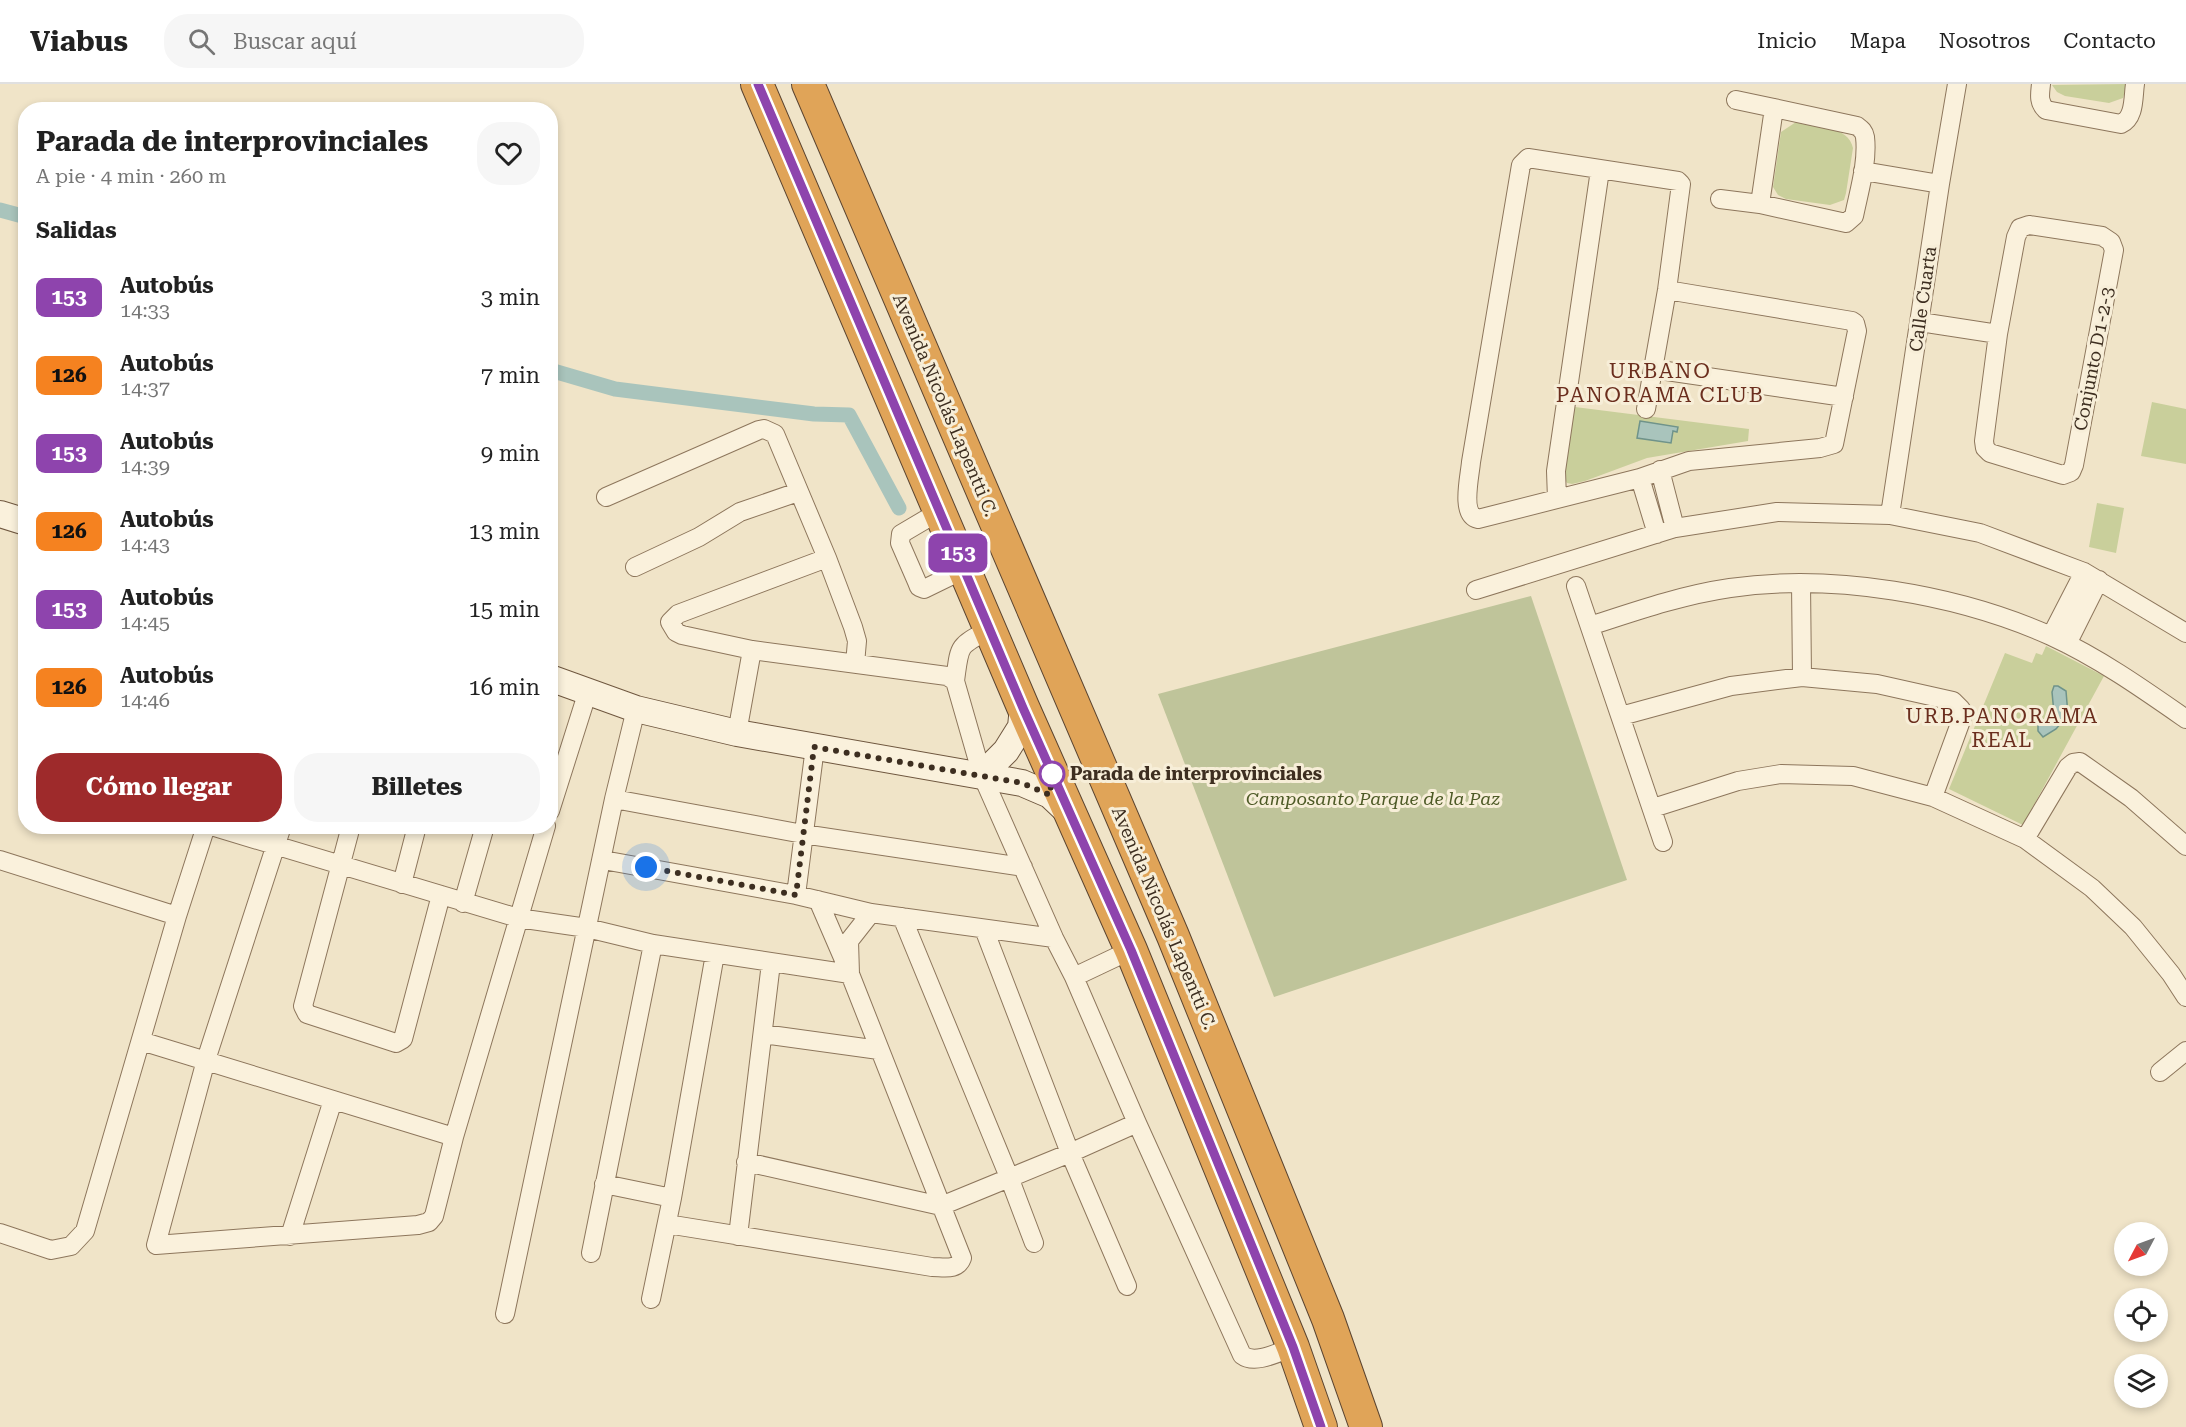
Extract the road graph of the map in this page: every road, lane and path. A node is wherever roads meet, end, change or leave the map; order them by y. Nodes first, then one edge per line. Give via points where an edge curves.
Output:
1 (758, 84) edge
2 (808, 84) edge
3 (1957, 84) edge
4 (2041, 84) edge
5 (2135, 84) edge
6 (1736, 100) dead end
7 (1774, 108) junction
8 (1600, 170) junction
9 (1863, 171) junction
10 (1940, 184) junction
11 (1720, 199) dead end
12 (1760, 204) junction
13 (1667, 290) junction
14 (1920, 322) junction
15 (1998, 334) junction
16 (1653, 369) junction
17 (1844, 397) junction
18 (1646, 409) dead end
19 (1660, 470) junction
20 (1640, 478) junction
21 (798, 492) junction
22 (606, 497) dead end
23 (1557, 499) junction
24 (940, 510) junction
25 (0, 514) edge
26 (1890, 515) junction
27 (18, 520) edge
28 (1675, 528) junction
29 (1657, 534) junction
30 (826, 558) junction
31 (635, 567) dead end
32 (964, 569) junction
33 (2092, 576) junction
34 (1801, 583) junction
35 (1576, 586) dead end
36 (1476, 590) dead end
37 (1590, 626) junction
38 (990, 629) junction
39 (2186, 633) edge
40 (2059, 640) junction
41 (752, 650) junction
42 (855, 664) junction
43 (1802, 677) junction
44 (558, 681) edge
45 (955, 681) junction
46 (588, 691) junction
47 (1023, 708) junction
48 (636, 709) junction
49 (1621, 716) junction
50 (2186, 719) edge
51 (737, 733) junction
52 (814, 747) junction
53 (982, 775) junction
54 (558, 786) edge
55 (1933, 797) junction
56 (614, 799) junction
57 (1653, 808) junction
58 (1069, 813) junction
59 (203, 834) edge
60 (237, 834) edge
61 (280, 834) edge
62 (349, 834) edge
63 (415, 834) edge
64 (483, 834) edge
65 (544, 834) edge
66 (803, 834) junction
67 (2025, 839) junction
68 (1663, 842) dead end
69 (2185, 844) edge
70 (276, 846) junction
71 (0, 860) edge
72 (603, 860) junction
73 (340, 866) junction
74 (1023, 867) junction
75 (402, 884) junction
76 (796, 895) junction
77 (441, 896) junction
78 (818, 900) junction
79 (463, 903) junction
80 (871, 913) junction
81 (177, 916) junction
82 (902, 917) junction
83 (518, 918) junction
84 (587, 928) junction
85 (984, 929) junction
86 (1054, 938) junction
87 (653, 944) junction
88 (1131, 950) junction
89 (715, 954) junction
90 (771, 963) junction
91 (850, 974) junction
92 (1074, 977) junction
93 (2186, 998) edge
94 (763, 1034) junction
95 (141, 1041) junction
96 (879, 1050) junction
97 (2186, 1051) edge
98 (206, 1060) junction
99 (2160, 1072) dead end
100 (333, 1100) junction
101 (1137, 1123) junction
102 (454, 1137) junction
103 (1070, 1153) junction
104 (746, 1162) junction
105 (1009, 1177) junction
106 (604, 1184) junction
107 (672, 1198) junction
108 (941, 1206) junction
109 (667, 1224) junction
110 (0, 1233) edge
111 (290, 1236) junction
112 (738, 1236) junction
113 (1034, 1244) dead end
114 (591, 1253) dead end
115 (1127, 1286) dead end
116 (651, 1299) dead end
117 (505, 1314) dead end
118 (1293, 1347) junction
119 (1321, 1427) edge
120 (1366, 1427) edge

1 - 24 highway
2 - 120 highway, Avenida Nicolás Lapentti C. via 1173,936 1328,1319
3 - 10 street, Calle Cuarta
4 - 5 street via 2039,98 2046,110 2121,124 2131,115
6 - 7 street
7 - 9 street via 1857,126 1865,136
7 - 12 street
8 - 13 street via 1681,184
8 - 23 street via 1556,471
8 - 23 street via 1528,158 1521,165 1467,505 1469,514 1478,519
9 - 10 street
9 - 12 street via 1854,216 1846,223
10 - 14 street, Calle Cuarta
11 - 12 street
13 - 16 street
13 - 17 street via 1852,321 1857,326
14 - 15 street
14 - 26 street, Calle Cuarta
15 - 15 street, Conjunto D1-2-3 via 1985,448 1990,453 2063,475 2071,472 2114,250 2111,242 2102,236 2029,225 2020,228
16 - 17 street
16 - 18 street
17 - 19 street via 1836,442 1830,446 1689,461
19 - 20 street
19 - 28 street
20 - 23 street
20 - 29 street
21 - 22 street via 778,438 764,429
21 - 30 street
21 - 31 street via 740,512 699,537
24 - 32 highway
24 - 32 street via 901,534 900,543 919,586 924,589
25 - 27 street
26 - 28 street via 1777,512
26 - 33 street via 1980,533
28 - 29 street
29 - 36 street
30 - 41 street via 678,614 670,622 682,635
30 - 42 street via 857,641
32 - 38 highway
33 - 39 street
33 - 40 street
34 - 37 street via 1732,588 1678,598
34 - 40 street via 1870,587 1948,601 2000,615
34 - 43 street
35 - 37 street
37 - 49 street
38 - 45 street via 959,649
38 - 47 highway
40 - 50 street via 2133,681
41 - 42 street
41 - 51 street
42 - 45 street via 946,676
43 - 49 street via 1731,686
43 - 55 street via 1877,684 1953,701 1961,709 1962,718
44 - 46 street
45 - 53 street
46 - 48 street
46 - 54 street
47 - 53 street via 1021,727 1006,751
47 - 58 highway
48 - 51 street
48 - 56 street
49 - 57 street
51 - 52 street
52 - 53 street
52 - 66 street
53 - 58 street via 1022,783 1050,795
53 - 74 street
55 - 57 street via 1853,776 1781,774 1738,782
55 - 67 street
56 - 66 street
56 - 72 street
57 - 68 street
58 - 88 highway
59 - 81 street
60 - 70 street
61 - 70 street
62 - 73 street
63 - 75 street
64 - 79 street
65 - 83 street
66 - 74 street
66 - 76 street
67 - 69 street via 2068,767 2080,762 2131,798
67 - 93 street via 2092,888 2125,920
70 - 73 street
70 - 98 street
71 - 81 street
72 - 76 street
72 - 84 street
73 - 75 street
73 - 77 street via 304,1011 396,1043 404,1038
74 - 86 street
75 - 77 street
76 - 78 street
77 - 79 street
78 - 80 street
78 - 91 street
79 - 83 street
80 - 82 street
80 - 91 street via 849,941
81 - 95 street
82 - 85 street
82 - 105 street
83 - 84 street
83 - 102 street
84 - 87 street
84 - 117 street
85 - 86 street
85 - 103 street
86 - 92 street
87 - 89 street
87 - 106 street
88 - 92 street
88 - 118 highway
89 - 90 street
89 - 107 street
90 - 91 street
90 - 94 street
91 - 96 street
92 - 101 street
94 - 96 street
94 - 104 street
95 - 98 street
95 - 110 street via 85,1231 71,1246 51,1250
96 - 108 street
97 - 99 street
98 - 100 street
98 - 111 street via 156,1245
100 - 102 street
100 - 111 street
101 - 103 street
101 - 118 street via 1242,1355 1254,1359
102 - 111 street via 434,1216 429,1222
103 - 105 street
103 - 115 street
104 - 108 street
104 - 112 street
105 - 108 street
105 - 113 street
106 - 107 street
106 - 114 street
107 - 109 street
108 - 112 street via 962,1258 954,1267
109 - 112 street
109 - 116 street
118 - 119 highway

